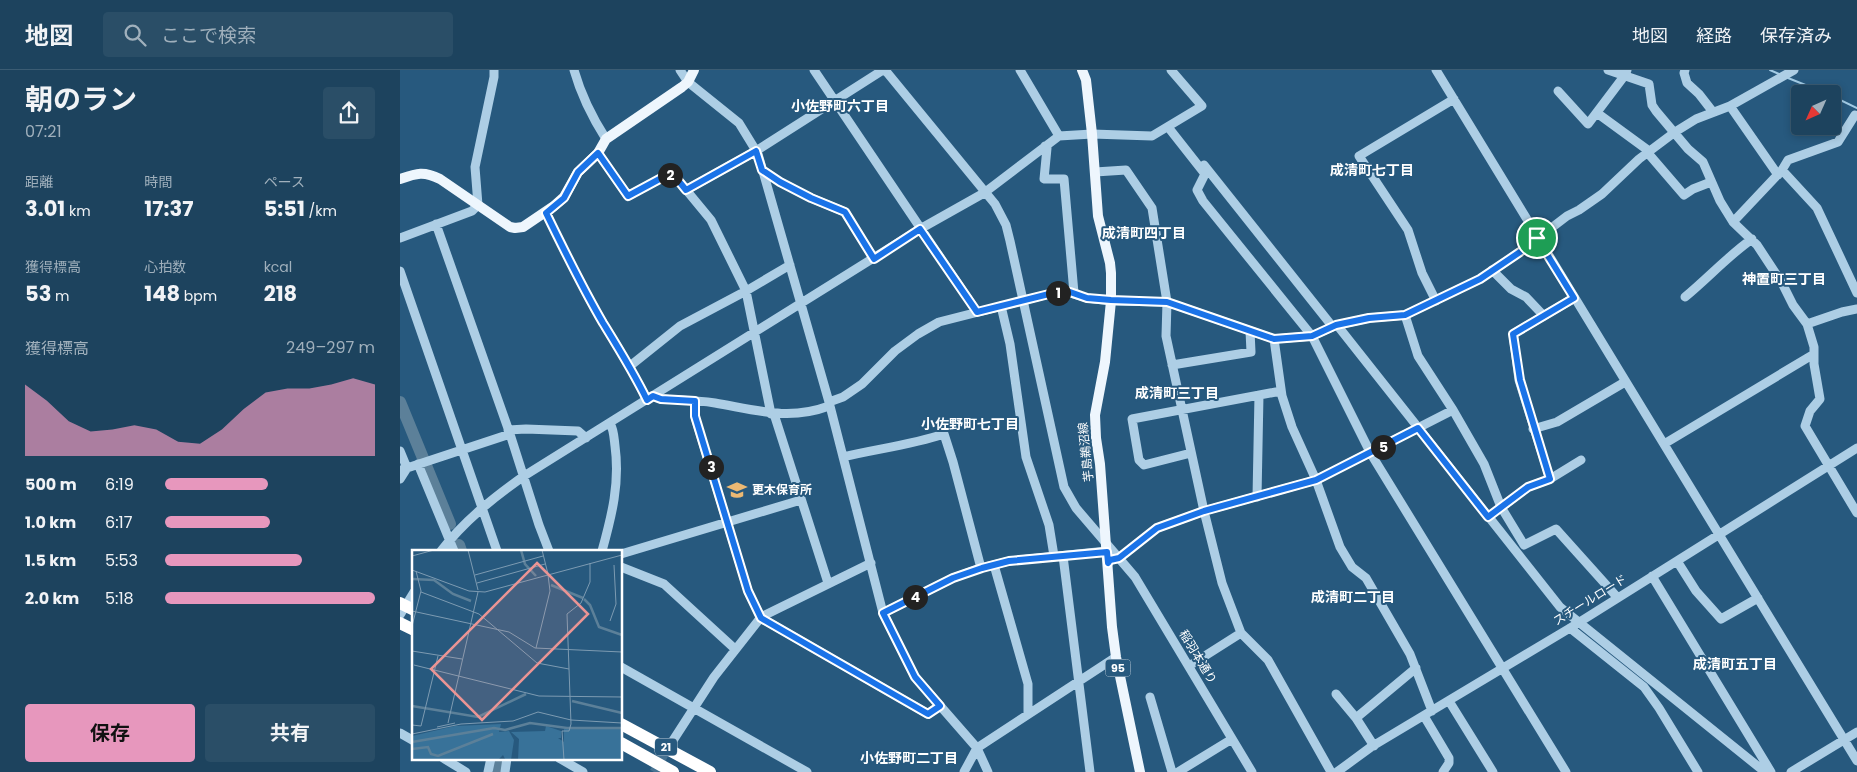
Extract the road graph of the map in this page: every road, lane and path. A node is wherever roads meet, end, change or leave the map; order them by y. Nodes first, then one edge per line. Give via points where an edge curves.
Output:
1 (494, 70) edge
2 (574, 70) edge
3 (680, 70) edge
4 (694, 70) edge
5 (814, 70) edge
6 (884, 70) edge
7 (1020, 70) edge
8 (1172, 70) edge
9 (1436, 70) edge
10 (1608, 70) edge
11 (1685, 70) edge
12 (1083, 71) edge
13 (1626, 73) edge
14 (1787, 74) edge
15 (688, 82) junction
16 (1558, 91) dead end
17 (1454, 99) junction
18 (835, 101) junction
19 (1730, 106) junction
20 (1712, 112) junction
21 (1855, 112) edge
22 (1597, 113) junction
23 (1168, 127) junction
24 (1675, 132) junction
25 (1092, 134) junction
26 (1059, 136) junction
27 (606, 139) junction
28 (1045, 146) junction
29 (756, 151) junction
30 (1648, 151) junction
31 (598, 153) junction
32 (1191, 156) junction
33 (762, 170) junction
34 (1095, 172) junction
35 (1780, 172) junction
36 (400, 179) edge
37 (1711, 182) junction
38 (686, 190) junction
39 (984, 193) junction
40 (478, 205) junction
41 (546, 213) junction
42 (1733, 222) junction
43 (436, 224) junction
44 (920, 229) junction
45 (400, 238) edge
46 (1537, 238) junction
47 (1752, 239) junction
48 (874, 259) junction
49 (790, 265) junction
50 (1492, 270) junction
51 (400, 271) edge
52 (746, 291) junction
53 (1074, 293) junction
54 (1857, 293) edge
55 (1685, 297) dead end
56 (1574, 298) junction
57 (1111, 300) junction
58 (1436, 301) junction
59 (1024, 302) junction
60 (1167, 302) junction
61 (801, 305) junction
62 (1001, 306) junction
63 (1857, 309) edge
64 (977, 312) junction
65 (1405, 315) junction
66 (1544, 316) junction
67 (1807, 324) junction
68 (1334, 326) junction
69 (1250, 331) junction
70 (755, 333) junction
71 (1312, 336) junction
72 (1274, 339) junction
73 (1814, 354) junction
74 (1172, 365) junction
75 (630, 366) junction
76 (1626, 382) junction
77 (1281, 391) junction
78 (1259, 395) junction
79 (650, 398) junction
80 (695, 401) junction
81 (829, 404) junction
82 (1182, 409) junction
83 (1453, 410) junction
84 (772, 414) junction
85 (610, 423) junction
86 (1418, 428) junction
87 (1534, 430) junction
88 (509, 432) junction
89 (586, 438) junction
90 (1664, 444) junction
91 (1857, 448) edge
92 (462, 449) junction
93 (400, 451) edge
94 (1191, 453) junction
95 (1370, 454) junction
96 (843, 457) junction
97 (1581, 460) dead end
98 (423, 463) junction
99 (1830, 465) junction
100 (404, 469) edge
101 (524, 476) junction
102 (400, 479) edge
103 (1550, 479) junction
104 (1316, 480) junction
105 (1257, 496) junction
106 (801, 500) junction
107 (483, 506) junction
108 (1501, 507) junction
109 (1204, 511) junction
110 (1857, 513) edge
111 (1488, 517) junction
112 (728, 522) junction
113 (1719, 536) junction
114 (450, 540) junction
115 (1107, 547) junction
116 (442, 550) edge
117 (454, 550) edge
118 (498, 550) edge
119 (549, 550) edge
120 (602, 550) edge
121 (622, 554) edge
122 (1059, 556) junction
123 (1119, 558) junction
124 (1677, 561) junction
125 (871, 563) junction
126 (1108, 563) junction
127 (994, 565) junction
128 (622, 567) edge
129 (982, 568) junction
130 (1652, 576) junction
131 (828, 583) junction
132 (412, 596) edge
133 (1617, 597) junction
134 (1758, 598) junction
135 (405, 608) edge
136 (883, 613) junction
137 (761, 618) junction
138 (1578, 621) junction
139 (400, 623) edge
140 (1570, 628) junction
141 (412, 629) edge
142 (1241, 634) junction
143 (735, 649) junction
144 (1116, 657) junction
145 (1189, 666) junction
146 (622, 668) edge
147 (1416, 668) junction
148 (1503, 668) junction
149 (1080, 680) junction
150 (1336, 694) dead end
151 (1150, 697) dead end
152 (1449, 701) junction
153 (940, 706) junction
154 (693, 707) junction
155 (1028, 714) junction
156 (1428, 714) junction
157 (1356, 718) junction
158 (622, 725) edge
159 (1857, 732) edge
160 (400, 733) edge
161 (1232, 738) junction
162 (412, 740) edge
163 (1844, 740) junction
164 (672, 742) tunnel mouth
165 (622, 743) edge
166 (1374, 746) junction
167 (977, 748) junction
168 (446, 760) edge
169 (562, 760) edge
170 (1857, 760) edge
171 (466, 772) edge
172 (583, 772) edge
173 (673, 772) edge
174 (710, 772) edge
175 (807, 772) edge
176 (964, 772) edge
177 (988, 772) edge
178 (1090, 772) edge
179 (1140, 772) edge
180 (1172, 772) edge
181 (1178, 772) edge
182 (1252, 772) edge
183 (1331, 772) edge
184 (1337, 772) edge
185 (1443, 772) edge
186 (1493, 772) edge
187 (1566, 772) edge
188 (1698, 772) edge
189 (1765, 772) edge
190 (1771, 772) edge
191 (1791, 772) edge

1 - 40 street via 475,167
2 - 27 street via 579,89
3 - 15 street
4 - 15 main road
5 - 18 street
6 - 18 street
6 - 39 street, 稲羽本通り
7 - 26 street
8 - 23 street via 1202,106
9 - 17 street
10 - 13 street
11 - 20 street via 1687,82
12 - 25 main road, 芋島鵜沼線 / 95
13 - 22 street
13 - 24 street via 1649,84 1652,105
14 - 19 street
15 - 27 main road
15 - 29 street via 739,123
16 - 22 street via 1588,124
17 - 46 street
17 - 58 street via 1359,156 1408,230 1422,273
18 - 29 street
18 - 44 street
19 - 20 street
19 - 35 street
20 - 24 street
21 - 35 street via 1838,142 1788,160
22 - 30 street
23 - 25 street via 1152,136
23 - 32 street
24 - 30 street
24 - 37 street via 1703,162
25 - 26 street
25 - 34 main road, 芋島鵜沼線 / 95
26 - 28 street
27 - 31 main road
28 - 39 street
28 - 53 street via 1044,179 1064,179
29 - 33 street
29 - 38 street
30 - 37 street via 1684,196
30 - 46 street via 1602,194
31 - 38 street via 628,196 673,174
31 - 41 main road via 578,172 564,198
32 - 68 street via 1194,153
32 - 71 street via 1205,174 1197,190 1203,201
33 - 48 street via 780,182 845,212
33 - 49 street
34 - 57 main road, 芋島鵜沼線 / 95 via 1098,216 1110,263
34 - 60 street via 1126,170 1152,208
35 - 42 street
35 - 54 street via 1817,208
36 - 40 main road via 413,174 429,174
37 - 42 street
38 - 52 street via 711,220
39 - 44 street
39 - 59 street, 稲羽本通り via 995,204 1006,226
40 - 41 main road via 515,228 523,227
40 - 43 street via 472,211
41 - 75 street via 578,278
42 - 47 street
43 - 45 street
43 - 88 street
44 - 48 street
44 - 64 street
46 - 50 street
46 - 56 street
47 - 55 street via 1732,253
47 - 67 street
48 - 61 street
49 - 52 street
49 - 61 street
50 - 58 street
50 - 66 street
51 - 92 street
52 - 70 street
52 - 75 street via 680,326
53 - 57 street
53 - 59 street via 1049,294
56 - 66 street
56 - 76 street
57 - 60 street
57 - 115 main road, 芋島鵜沼線 / 95 via 1105,362 1095,415
58 - 65 street
59 - 62 street
59 - 115 street, 稲羽本通り via 1064,487
60 - 69 street
60 - 74 street via 1166,336
61 - 70 street
61 - 81 street
62 - 64 street
62 - 122 street via 1010,344 1026,457
63 - 67 street
64 - 81 street via 939,322 918,334 895,351 862,384
65 - 68 street via 1369,318
65 - 83 street via 1418,356
66 - 87 street via 1513,334 1520,380
67 - 73 street
68 - 71 street
68 - 86 street
69 - 72 street
69 - 74 street via 1251,352
70 - 79 street
70 - 84 street
71 - 72 street
71 - 95 street
72 - 77 street
73 - 90 street
73 - 99 street via 1820,399 1804,426
74 - 82 street
75 - 79 street
76 - 87 street via 1557,422
76 - 90 street
77 - 78 street
77 - 104 street via 1292,428
78 - 82 street
78 - 105 street
79 - 80 street
79 - 85 street
80 - 84 street
80 - 112 street via 695,416
81 - 84 street via 812,412
81 - 96 street
82 - 94 street
82 - 94 street via 1132,419 1139,460 1144,464
83 - 86 street
83 - 108 street via 1484,464
84 - 106 street
85 - 89 street
85 - 120 street via 618,483
86 - 95 street
86 - 111 street
87 - 103 street
88 - 89 street via 526,429 578,431
88 - 92 street
88 - 101 street
89 - 101 street
90 - 113 street
91 - 99 street, スチールロード
92 - 98 street
92 - 107 street
93 - 100 street
94 - 109 street
95 - 104 street
95 - 148 street
96 - 125 street
96 - 129 street via 944,434
97 - 103 street
98 - 100 street
98 - 114 street
99 - 110 street
99 - 113 street, スチールロード
100 - 102 street
101 - 107 street
101 - 119 street
103 - 108 street via 1528,487
104 - 105 street
104 - 147 street via 1340,547 1352,567 1366,578
105 - 109 street
106 - 112 street
106 - 131 street
107 - 114 street
107 - 118 street
108 - 111 street
108 - 133 street via 1524,545 1556,529
109 - 123 street via 1157,528
109 - 142 street via 1222,583
111 - 138 street via 1560,607
112 - 121 street
112 - 137 street via 748,591
113 - 124 street, スチールロード
113 - 134 street
114 - 116 street
114 - 117 street
115 - 122 street
115 - 123 street, 稲羽本通り
115 - 126 main road, 芋島鵜沼線 / 95
122 - 127 street
122 - 149 street
123 - 126 street
123 - 145 street, 稲羽本通り via 1135,577
124 - 130 street, スチールロード
124 - 134 street via 1696,591 1721,619
125 - 131 street
125 - 136 street
126 - 144 main road, 芋島鵜沼線 / 95
127 - 129 street
127 - 155 street via 1028,684
128 - 143 street via 664,584
129 - 136 street via 953,578
130 - 133 street, スチールロード
130 - 190 street
131 - 137 street
132 - 135 street
133 - 138 street, スチールロード
134 - 163 street
136 - 153 street via 915,677
137 - 143 street
137 - 153 street via 928,714
138 - 140 street, スチールロード
138 - 189 street
139 - 141 highway
140 - 148 street, スチールロード
140 - 188 street via 1644,687
142 - 145 street
142 - 183 street via 1268,660
143 - 154 street
144 - 149 street
144 - 179 main road, 芋島鵜沼線 / 95
145 - 161 street, 稲羽本通り
146 - 154 street
147 - 156 street
147 - 157 street
148 - 152 street, スチールロード
148 - 187 street
149 - 155 street
149 - 178 street
150 - 157 street
151 - 180 street
152 - 156 street, スチールロード
152 - 186 street
153 - 167 street
154 - 164 street
154 - 175 street
155 - 167 street
156 - 166 street, スチールロード
156 - 185 street via 1449,758
157 - 166 street
158 - 174 highway, 21
159 - 163 street
160 - 162 street
161 - 181 street
161 - 182 street, 稲羽本通り
163 - 170 street
163 - 191 street
165 - 173 highway, 21
166 - 184 street, スチールロード
167 - 176 street
167 - 177 street
168 - 171 street
169 - 172 street

